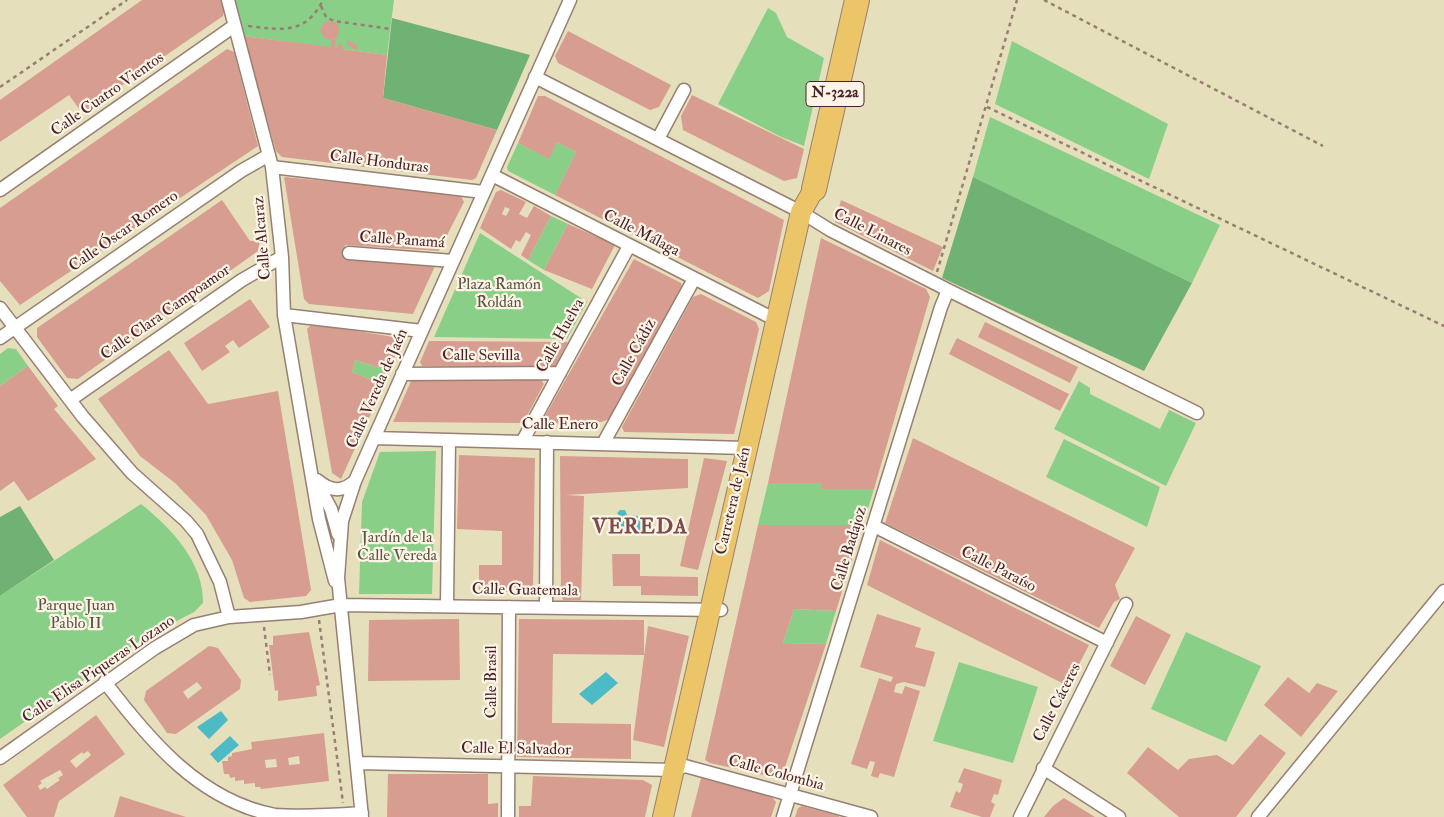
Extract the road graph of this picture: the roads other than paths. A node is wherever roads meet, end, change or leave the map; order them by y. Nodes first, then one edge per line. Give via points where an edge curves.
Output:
1 (228, 0) edge
2 (570, 0) edge
3 (856, 0) edge
4 (234, 26) junction
5 (535, 77) junction
6 (684, 90) dead end
7 (658, 139) junction
8 (271, 161) junction
9 (492, 176) junction
10 (814, 189) joint
11 (0, 190) edge
12 (483, 192) junction
13 (806, 215) junction
14 (629, 246) junction
15 (348, 253) dead end
16 (282, 257) junction
17 (453, 261) junction
18 (694, 279) junction
19 (948, 290) junction
20 (0, 308) edge
21 (284, 315) junction
22 (776, 320) junction
23 (14, 328) junction
24 (422, 331) junction
25 (0, 338) edge
26 (560, 373) junction
27 (402, 374) junction
28 (70, 400) junction
29 (1197, 413) dead end
30 (374, 438) junction
31 (448, 440) junction
32 (522, 442) junction
33 (547, 442) junction
34 (604, 442) junction
35 (746, 448) junction
36 (313, 477) junction
37 (355, 481) junction
38 (874, 526) junction
39 (340, 542) junction
40 (1444, 591) edge
41 (1126, 604) dead end
42 (340, 605) junction
43 (447, 605) junction
44 (509, 607) junction
45 (546, 608) junction
46 (714, 610) junction
47 (229, 617) junction
48 (1107, 643) junction
49 (105, 682) junction
50 (0, 758) edge
51 (358, 763) junction
52 (508, 766) junction
53 (679, 768) junction
54 (1043, 768) junction
55 (789, 794) junction
56 (362, 815) edge
57 (508, 817) edge
58 (663, 817) edge
59 (674, 817) edge
60 (783, 817) edge
61 (871, 817) edge
62 (1020, 817) edge
63 (1119, 817) edge
64 (1258, 817) edge

1 - 4 street, Calle Alcaraz
2 - 5 street, Calle Vereda de Jaén
3 - 10 highway, Carretera de Jaén / N-322a
4 - 8 street, Calle Alcaraz
4 - 11 street, Calle Cuatro Vientos
5 - 7 street, Calle Linares
5 - 9 street, Calle Vereda de Jaén
6 - 7 street
7 - 13 street, Calle Linares
8 - 12 street, Calle Honduras
8 - 16 street, Calle Alcaraz
8 - 23 street, Calle Óscar Romero via 241,170
9 - 12 street, Calle Vereda de Jaén
9 - 14 street, Calle Málaga
10 - 13 main road, Carretera de Jaén
12 - 17 street, Calle Vereda de Jaén
13 - 19 street, Calle Linares
13 - 22 main road, Carretera de Jaén
13 - 46 main road, Carretera de Jaén
14 - 18 street, Calle Málaga
14 - 26 street, Calle Huelva
15 - 17 street, Calle Panamá
16 - 21 street, Calle Alcaraz
16 - 28 street, Calle Clara Campoamor via 242,280
17 - 24 street, Calle Vereda de Jaén
18 - 22 street, Calle Málaga
18 - 34 street, Calle Cádiz
19 - 29 street, Calle Linares
19 - 38 street, Calle Badajoz
20 - 23 street
21 - 24 street
21 - 36 street, Calle Alcaraz
22 - 35 main road, Carretera de Jaén
23 - 25 street, Calle Óscar Romero
23 - 28 street
24 - 27 street, Calle Vereda de Jaén
26 - 27 street, Calle Sevilla
26 - 32 street, Calle Huelva
27 - 30 street, Calle Vereda de Jaén
28 - 47 street via 132,473 197,534 220,582
30 - 31 street, Calle Enero
30 - 37 street, Calle Vereda de Jaén
31 - 32 street, Calle Enero
31 - 43 street
32 - 33 street, Calle Enero
33 - 34 street, Calle Enero
33 - 45 street
34 - 35 street, Calle Enero
35 - 46 main road, Carretera de Jaén
36 - 37 street via 335,490 347,489
36 - 39 street, Calle Alcaraz via 331,509
36 - 42 street, Calle Alcaraz
37 - 39 street, Calle Vereda de Jaén via 342,521
38 - 48 street, Calle Paraíso
38 - 55 street, Calle Badajoz
39 - 42 street, Calle Vereda de Jaén
40 - 64 street
41 - 48 street, Calle Cáceres
42 - 43 street, Calle Guatemala
42 - 47 street, Calle Elisa Piqueras Lozano
42 - 51 street, Calle Vereda de Jaén
43 - 44 street, Calle Guatemala
44 - 45 street, Calle Guatemala
44 - 52 street, Calle Brasil
45 - 46 street, Calle Guatemala
46 - 53 main road, Carretera de Jaén
47 - 49 street, Calle Elisa Piqueras Lozano via 194,625
48 - 54 street, Calle Cáceres
49 - 50 street, Calle Elisa Piqueras Lozano
49 - 56 street via 174,763 241,805 275,815
51 - 52 street, Calle El Salvador
51 - 56 street, Calle Vereda de Jaén
52 - 53 street, Calle El Salvador
52 - 57 street, Calle Brasil
53 - 55 street, Calle Colombia
53 - 58 main road, Carretera de Jaén
53 - 59 main road, Carretera de Jaén
54 - 62 street, Calle Cáceres
54 - 63 street
55 - 60 street, Calle Badajoz
55 - 61 street, Calle Colombia

